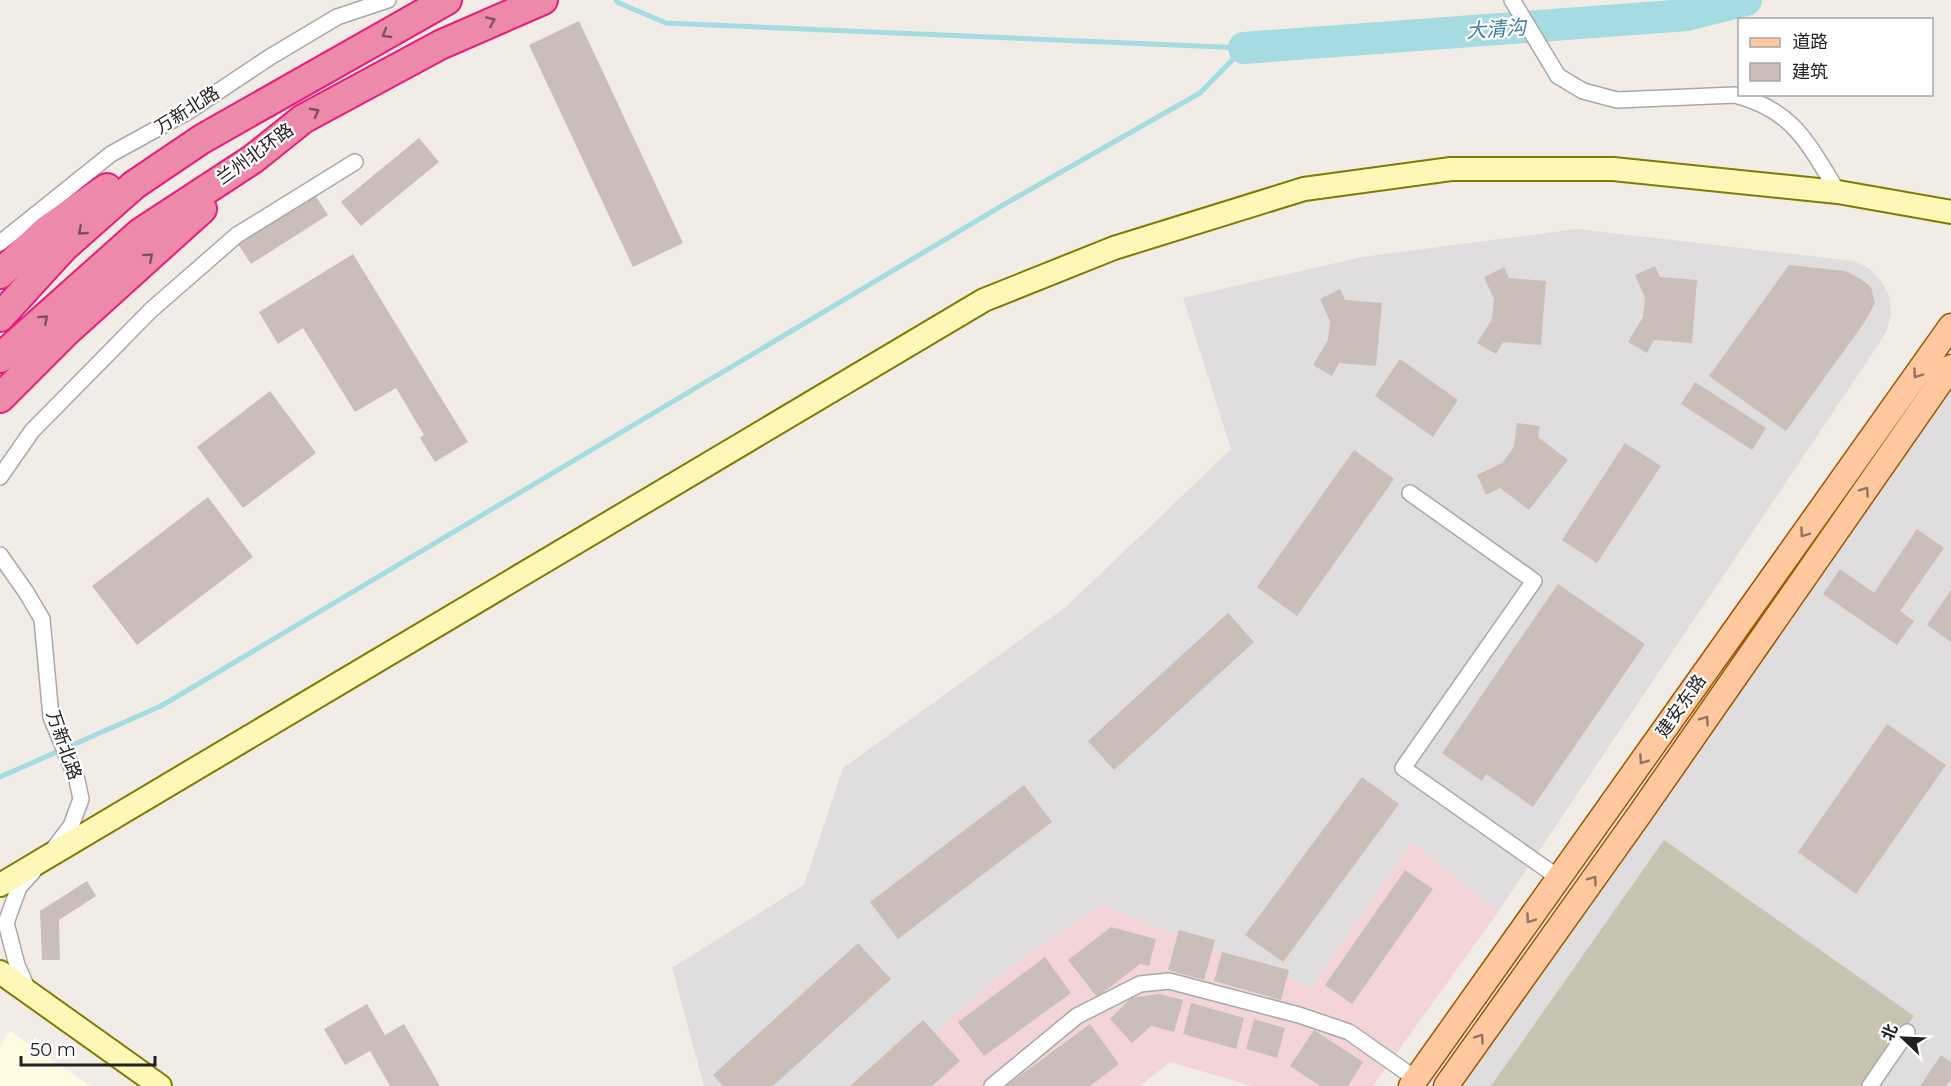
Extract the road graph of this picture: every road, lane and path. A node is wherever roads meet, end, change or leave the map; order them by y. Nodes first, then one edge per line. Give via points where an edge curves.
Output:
1 (388, 0) edge
2 (543, 0) edge
3 (1512, 0) edge
4 (442, 3) edge
5 (1738, 96) edge
6 (1739, 96) edge
7 (202, 139) junction
8 (253, 159) junction
9 (355, 162) dead end
10 (1838, 192) junction
11 (1951, 212) edge
12 (0, 243) edge
13 (0, 274) edge
14 (0, 317) edge
15 (1951, 326) edge
16 (0, 358) edge
17 (1951, 367) edge
18 (0, 398) edge
19 (0, 477) edge
20 (1410, 493) dead end
21 (0, 555) edge
22 (49, 855) junction
23 (1559, 878) junction
24 (0, 885) edge
25 (0, 972) edge
26 (29, 993) junction
27 (1907, 1032) dead end
28 (1413, 1082) edge
29 (160, 1086) edge
30 (992, 1086) edge
31 (1446, 1086) edge
32 (1870, 1086) edge

1 - 12 street, 万新北路 via 337,17 189,111 111,154
8 -> 2 highway, 兰州北环路 via 303,119 440,45
3 - 5 street via 1557,76 1583,92 1617,100
4 -> 7 highway, 兰州北环路
6 - 10 street via 1778,112 1798,130
7 - 13 highway via 132,172 46,230
7 -> 14 highway, 兰州北环路 via 134,185 64,247
16 -> 8 highway, 兰州北环路 via 140,233
18 -> 8 highway
9 - 19 street via 237,235 151,310 32,431
10 - 11 main road
10 - 22 main road via 1613,169 1450,169 1304,189 1114,248 984,300
15 -> 23 main road, 建安东路
31 -> 17 main road, 建安东路
20 - 23 street via 1534,581 1403,768
21 - 22 street, 万新北路 via 42,619 51,717 81,799 71,826
22 - 24 main road
22 - 26 street, 万新北路 via 19,887 6,923
23 -> 28 main road, 建安东路
25 - 26 main road
26 - 29 main road
27 - 32 street
28 - 30 street via 1349,1032 1169,981 1140,984 1077,1016

